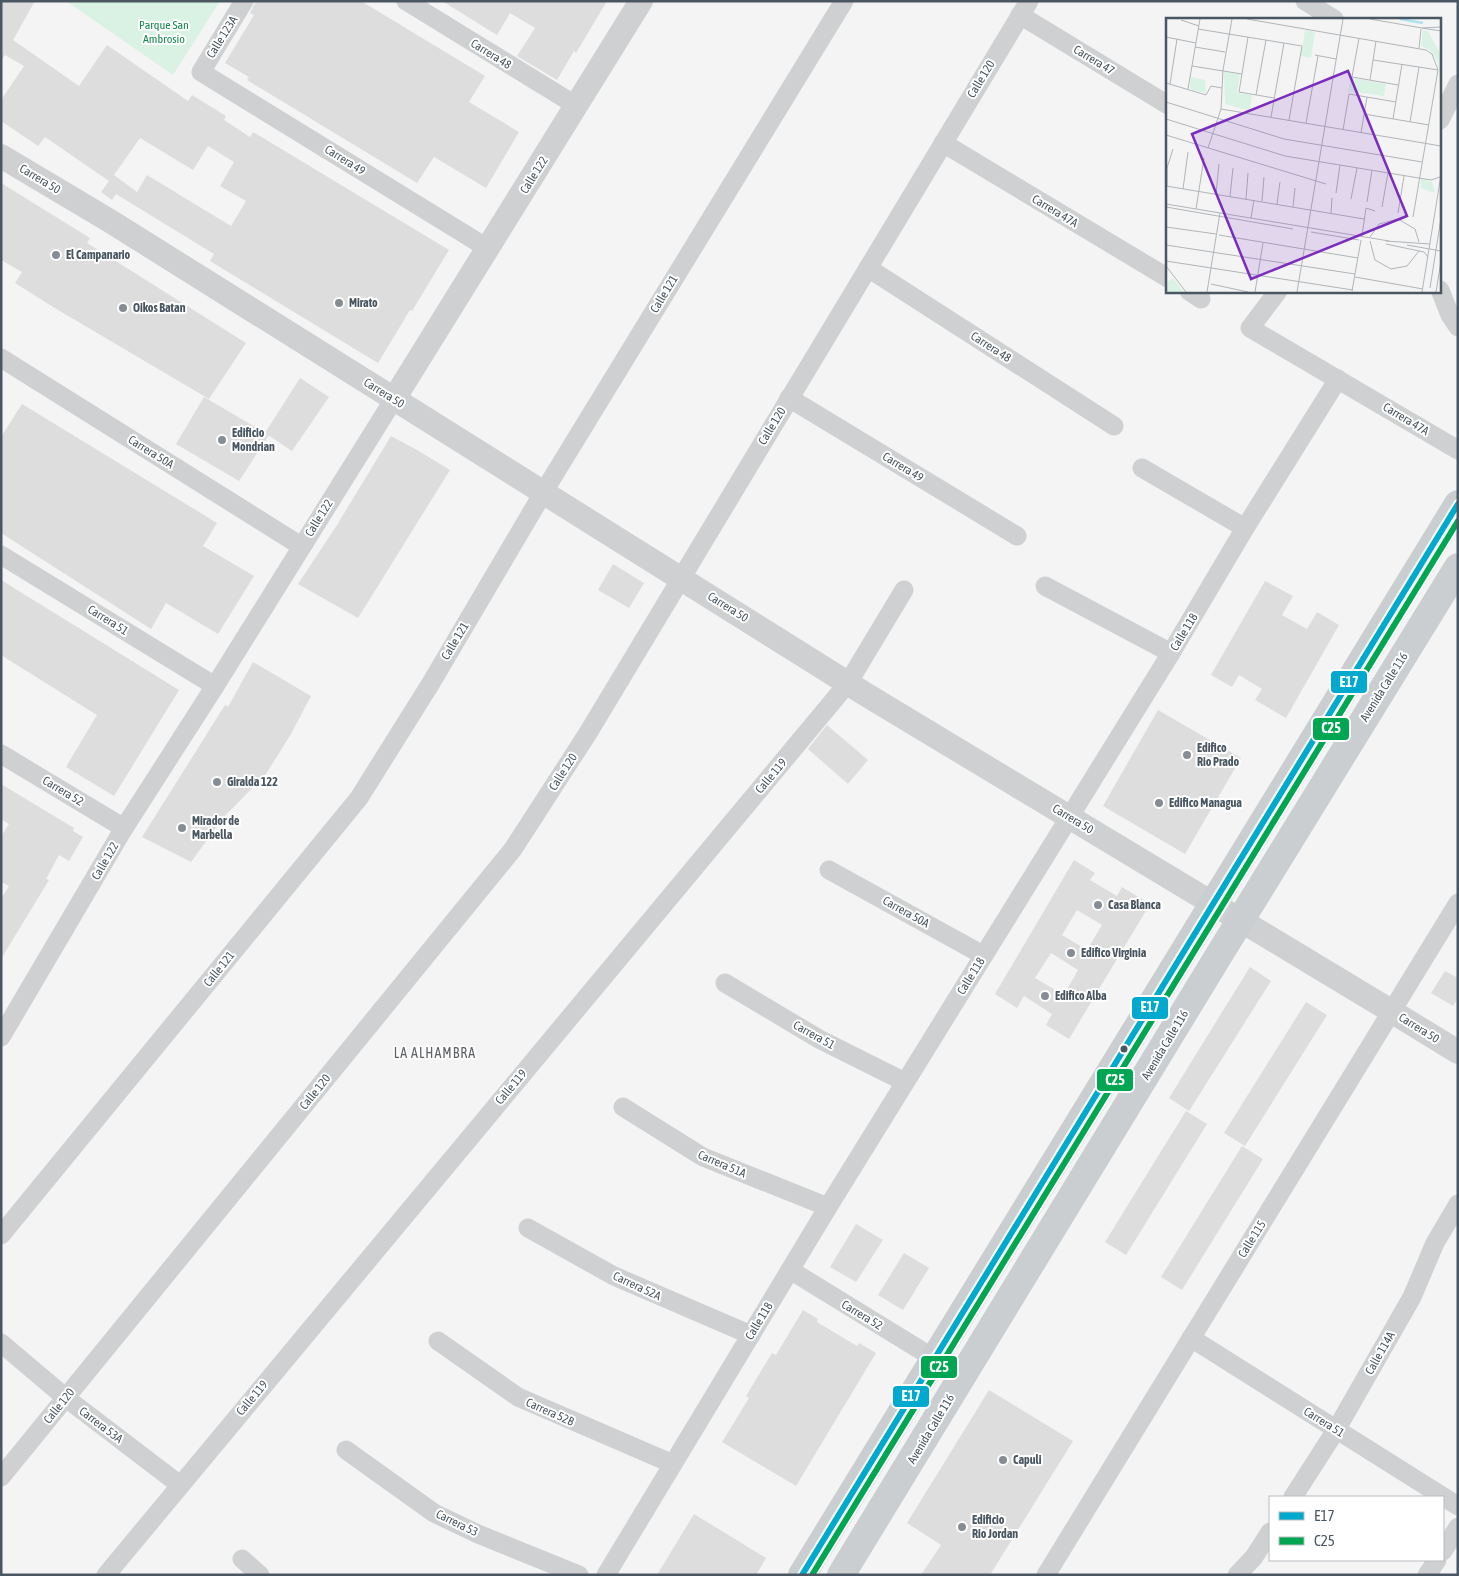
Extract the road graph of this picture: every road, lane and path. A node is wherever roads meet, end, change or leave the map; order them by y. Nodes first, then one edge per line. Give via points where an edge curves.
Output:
1 (244, 1) edge
2 (406, 1) edge
3 (641, 1) edge
4 (844, 1) edge
5 (1305, 1) edge
6 (432, 8) edge
7 (1024, 8) edge
8 (1332, 18) edge
9 (201, 72) joint
10 (1458, 84) edge
11 (1166, 104) edge
12 (577, 106) junction
13 (1442, 116) edge
14 (942, 143) junction
15 (1, 156) edge
16 (489, 249) junction
17 (868, 268) junction
18 (1166, 277) edge
19 (1277, 292) edge
20 (1441, 292) edge
21 (1458, 327) edge
22 (1, 358) edge
23 (1338, 379) junction
24 (789, 398) junction
25 (394, 399) junction
26 (1114, 426) dead end
27 (1458, 450) edge
28 (1142, 468) dead end
29 (543, 493) junction
30 (1458, 504) edge
31 (1245, 528) junction
32 (1017, 536) dead end
33 (301, 546) junction
34 (1, 555) edge
35 (1458, 567) edge
36 (682, 578) junction
37 (1045, 586) dead end
38 (904, 590) dead end
39 (1171, 653) junction
40 (848, 683) junction
41 (215, 686) junction
42 (1, 754) edge
43 (1069, 817) junction
44 (124, 828) junction
45 (829, 870) dead end
46 (1458, 902) edge
47 (1213, 904) junction
48 (1241, 920) junction
49 (984, 955) junction
50 (725, 983) dead end
51 (1391, 1011) junction
52 (1, 1037) edge
53 (1458, 1052) edge
54 (905, 1082) junction
55 (623, 1107) dead end
56 (1458, 1204) edge
57 (828, 1207) junction
58 (528, 1228) dead end
59 (1, 1235) edge
60 (790, 1270) junction
61 (751, 1335) junction
62 (1190, 1338) junction
63 (438, 1341) dead end
64 (1, 1343) edge
65 (935, 1359) junction
66 (66, 1398) junction
67 (1336, 1430) junction
68 (346, 1450) dead end
69 (673, 1464) junction
70 (1, 1477) edge
71 (180, 1485) junction
72 (1293, 1496) edge
73 (1442, 1496) edge
74 (1444, 1497) edge
75 (1458, 1506) edge
76 (1458, 1527) edge
77 (1269, 1534) edge
78 (1444, 1548) edge
79 (242, 1559) dead end
80 (1436, 1561) edge
81 (106, 1575) edge
82 (260, 1575) edge
83 (579, 1575) edge
84 (606, 1575) edge
85 (802, 1575) edge
86 (841, 1575) edge
87 (1046, 1575) edge
88 (1237, 1575) edge
89 (1427, 1575) edge

1 - 9 street, Calle 123A
2 - 6 street, Carrera 48
3 - 12 street, Calle 122
4 - 29 street, Calle 121
5 - 8 street
6 - 12 street, Carrera 48
7 - 11 street, Carrera 47
7 - 14 street, Calle 120
9 - 16 street, Carrera 49
10 - 13 street
12 - 16 street, Calle 122
14 - 17 street, Calle 120
14 - 18 street, Carrera 47A
15 - 25 street, Carrera 50
16 - 25 street, Calle 122
17 - 24 street, Calle 120
17 - 26 street, Carrera 48
19 - 23 street, Carrera 47A via 1250,328
20 - 21 street
22 - 33 street, Carrera 50A
23 - 27 street, Carrera 47A
23 - 31 street, Calle 118
24 - 32 street, Carrera 49
24 - 36 street, Calle 120
25 - 29 street, Carrera 50
25 - 33 street, Calle 122
28 - 31 street
29 - 36 street, Carrera 50
29 - 59 street, Calle 121 via 359,798
30 - 47 main road
31 - 39 street, Calle 118
33 - 41 street, Calle 122
34 - 41 street, Carrera 51
35 - 48 main road, Avenida Calle 116
36 - 40 street, Carrera 50
36 - 66 street, Calle 120 via 513,849
37 - 39 street
38 - 40 street, Calle 119
39 - 43 street, Calle 118
40 - 43 street, Carrera 50
40 - 71 street, Calle 119
41 - 44 street, Calle 122
42 - 44 street, Carrera 52
43 - 47 street, Carrera 50
43 - 49 street, Calle 118
44 - 52 street, Calle 122
45 - 49 street, Carrera 50A
46 - 51 street, Calle 115
47 - 48 street, Carrera 50
47 - 65 main road
48 - 51 street, Carrera 50
48 - 86 main road, Avenida Calle 116
49 - 54 street, Calle 118
50 - 54 street, Carrera 51 via 819,1040
51 - 53 street, Carrera 50
51 - 62 street, Calle 115
54 - 57 street, Calle 118
55 - 57 street, Carrera 51A via 703,1157
56 - 67 street, Calle 114A via 1435,1243 1412,1297
57 - 60 street, Calle 118
58 - 61 street, Carrera 52A via 622,1280
60 - 61 street, Calle 118
60 - 65 street, Carrera 52
61 - 69 street, Calle 118
62 - 67 street, Carrera 51
62 - 87 street, Calle 115
63 - 69 street, Carrera 52B via 518,1398
64 - 66 street, Carrera 53A
65 - 85 main road
66 - 70 street, Calle 120
66 - 71 street, Carrera 53A
67 - 72 street, Calle 114A
67 - 73 street, Carrera 51
68 - 83 street, Carrera 53 via 434,1513
69 - 84 street, Calle 118
71 - 81 street, Calle 119
74 - 75 street, Carrera 51
76 - 78 street
77 - 88 street
79 - 82 street
80 - 89 street

